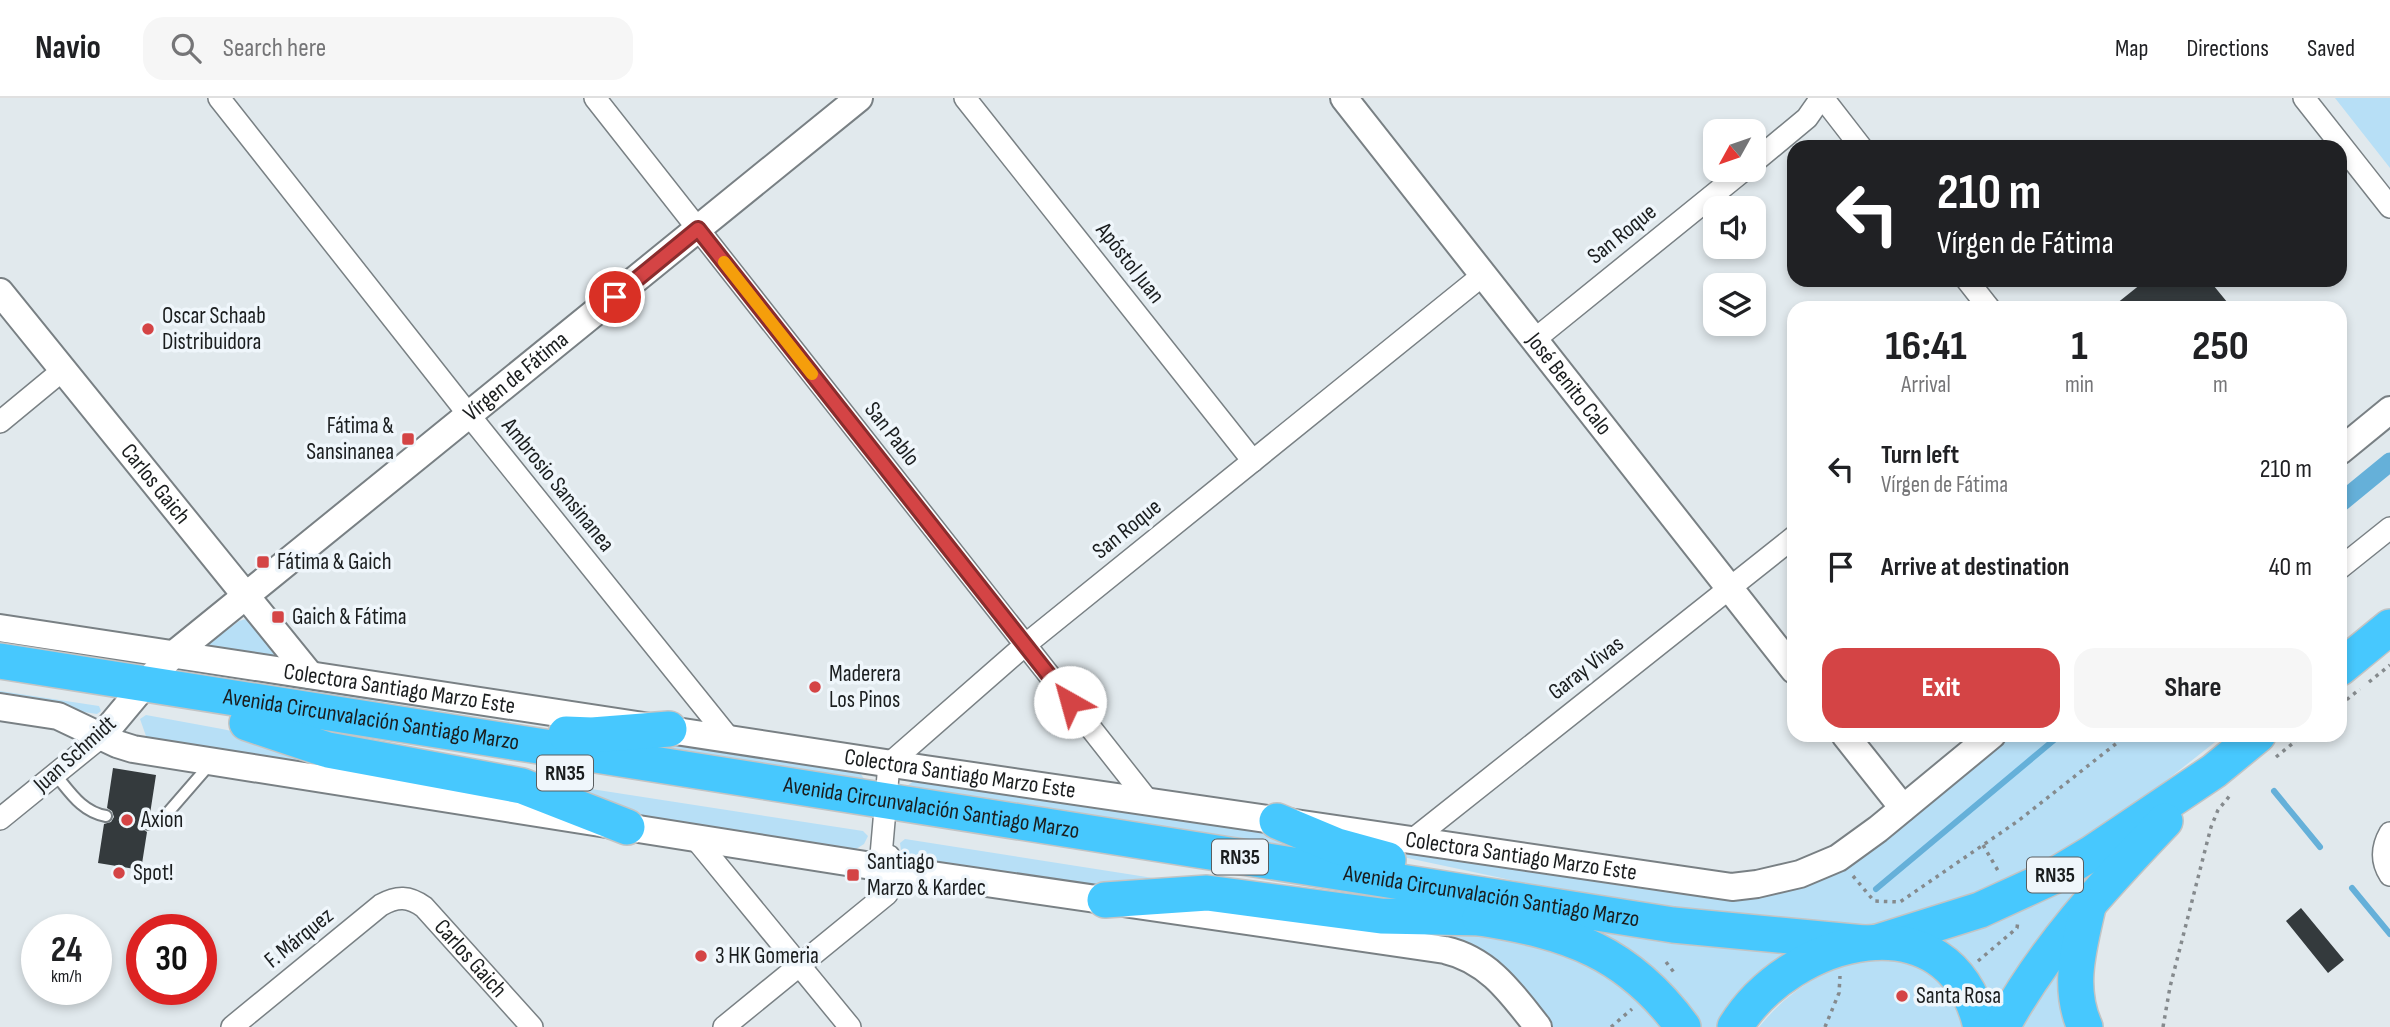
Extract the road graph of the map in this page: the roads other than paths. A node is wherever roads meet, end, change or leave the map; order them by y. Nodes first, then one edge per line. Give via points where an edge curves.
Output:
1 (219, 98) edge
2 (595, 98) edge
3 (859, 98) edge
4 (965, 98) edge
5 (1343, 98) edge
6 (1822, 98) edge
7 (2304, 98) edge
8 (1855, 140) edge
9 (2337, 140) edge
10 (1766, 152) edge
11 (2347, 152) edge
12 (1729, 182) edge
13 (2390, 207) edge
14 (698, 229) junction
15 (1483, 275) junction
16 (1972, 287) edge
17 (0, 292) edge
18 (1984, 301) edge
19 (1534, 340) junction
20 (63, 370) junction
21 (2390, 410) edge
22 (469, 415) junction
23 (0, 422) edge
24 (2347, 445) edge
25 (1253, 461) junction
26 (2390, 528) edge
27 (1787, 542) edge
28 (2347, 562) edge
29 (1729, 588) junction
30 (246, 597) junction
31 (2390, 627) edge
32 (0, 628) edge
33 (1025, 645) junction
34 (0, 653) edge
35 (174, 654) junction
36 (0, 661) edge
37 (1787, 661) edge
38 (2347, 662) edge
39 (43, 668) junction
40 (310, 675) junction
41 (0, 684) edge
42 (137, 694) junction
43 (0, 707) edge
44 (292, 707) junction
45 (247, 723) junction
46 (669, 729) junction
47 (101, 737) junction
48 (729, 738) junction
49 (1851, 742) edge
50 (1983, 742) edge
51 (2266, 747) edge
52 (212, 761) junction
53 (889, 764) junction
54 (55, 774) junction
55 (2225, 780) junction
56 (1149, 802) junction
57 (1903, 808) junction
58 (885, 812) junction
59 (106, 816) dead end
60 (0, 819) edge
61 (1277, 821) junction
62 (148, 824) dead end
63 (627, 827) junction
64 (694, 837) junction
65 (1411, 841) junction
66 (2387, 842) edge
67 (885, 868) junction
68 (2390, 875) edge
69 (404, 897) joint
70 (1105, 900) junction
71 (2089, 902) junction
72 (1595, 913) junction
73 (1485, 918) junction
74 (1862, 952) junction
75 (799, 965) junction
76 (232, 1027) edge
77 (532, 1027) edge
78 (724, 1027) edge
79 (850, 1027) edge
80 (1538, 1027) edge
81 (1683, 1027) edge
82 (1735, 1027) edge
83 (1981, 1027) edge
84 (2002, 1027) edge
85 (2085, 1027) edge

1 - 22 street, Ambrosio Sansinanea
2 - 14 street, San Pablo
3 - 14 street, Vírgen de Fátima
4 - 25 street, Apóstol Juan
5 - 15 street, José Benito Calo
6 - 8 street
6 - 10 street via 1807,118
7 - 9 street
11 - 13 street
12 - 19 street, San Roque
14 - 22 street, Vírgen de Fátima
14 - 33 street, San Pablo
15 - 19 street, José Benito Calo
15 - 25 street, San Roque
16 - 18 street
17 - 20 street, Carlos Gaich
19 - 29 street, José Benito Calo
20 - 23 street
20 - 30 street, Carlos Gaich
21 - 24 street
22 - 30 street, Vírgen de Fátima
22 - 48 street, Ambrosio Sansinanea
25 - 33 street, San Roque
26 - 28 street
27 - 29 street, Garay Vivas
29 - 37 street, José Benito Calo
29 - 65 street, Garay Vivas
30 - 35 street, Vírgen de Fátima
30 - 40 street, Carlos Gaich
31 - 38 highway
32 - 35 street, Colectora Santiago Marzo Este
33 - 53 street, San Roque
33 - 56 street, San Pablo
34 - 39 highway
35 - 40 street, Colectora Santiago Marzo Este
35 - 42 street, Juan Schmidt
36 - 39 highway, Avenida Circunvalación Santiago Marzo / RN35
39 - 42 highway, Avenida Circunvalación Santiago Marzo / RN35
40 - 46 street, Colectora Santiago Marzo Este
41 - 42 highway, Avenida Circunvalación Santiago Marzo / RN35
42 - 44 highway, Avenida Circunvalación Santiago Marzo / RN35
42 - 45 highway, Avenida Circunvalación Santiago Marzo / RN35
42 - 47 street, Juan Schmidt
43 - 47 street via 58,716
44 - 46 highway via 418,713 575,735
44 - 58 highway, Avenida Circunvalación Santiago Marzo / RN35
45 - 58 highway, Avenida Circunvalación Santiago Marzo / RN35
45 - 63 highway via 328,750 522,786
46 - 48 street, Colectora Santiago Marzo Este
47 - 52 street via 133,749
47 - 54 street, Juan Schmidt
48 - 53 street, Colectora Santiago Marzo Este
49 - 57 street
50 - 57 street, Colectora Santiago Marzo Este
51 - 55 highway, RN35
52 - 62 lane via 165,816
52 - 63 street
53 - 56 street, Colectora Santiago Marzo Este
53 - 58 street
54 - 59 lane via 81,805
54 - 60 street, Juan Schmidt
55 - 71 highway, RN35
55 - 74 highway, RN35 via 2034,886
56 - 61 street, Colectora Santiago Marzo Este
57 - 65 street, Colectora Santiago Marzo Este via 1820,867 1732,887
58 - 67 street
58 - 72 highway, Avenida Circunvalación Santiago Marzo / RN35
58 - 73 highway, Avenida Circunvalación Santiago Marzo / RN35
61 - 65 street, Colectora Santiago Marzo Este
61 - 72 highway via 1368,856 1505,884
63 - 64 street
64 - 67 street
64 - 75 street
66 - 68 street via 2384,862
67 - 70 street
67 - 75 street via 892,885 887,894
69 - 76 street, F. Márquez via 381,905
69 - 77 street, Carlos Gaich via 424,907
70 - 73 highway via 1207,892 1381,916
70 - 80 street via 1458,953 1490,971
71 - 84 highway, RN35 via 2043,960
71 - 85 highway via 2075,981
72 - 74 highway, Avenida Circunvalación Santiago Marzo / RN35
73 - 81 highway, Avenida Circunvalación Santiago Marzo / RN35 via 1554,933 1600,952 1641,979
74 - 82 highway, RN35 via 1824,954 1793,969 1755,1001
74 - 83 highway, RN35 via 1917,946 1941,959 1967,989
75 - 78 street
75 - 79 street

